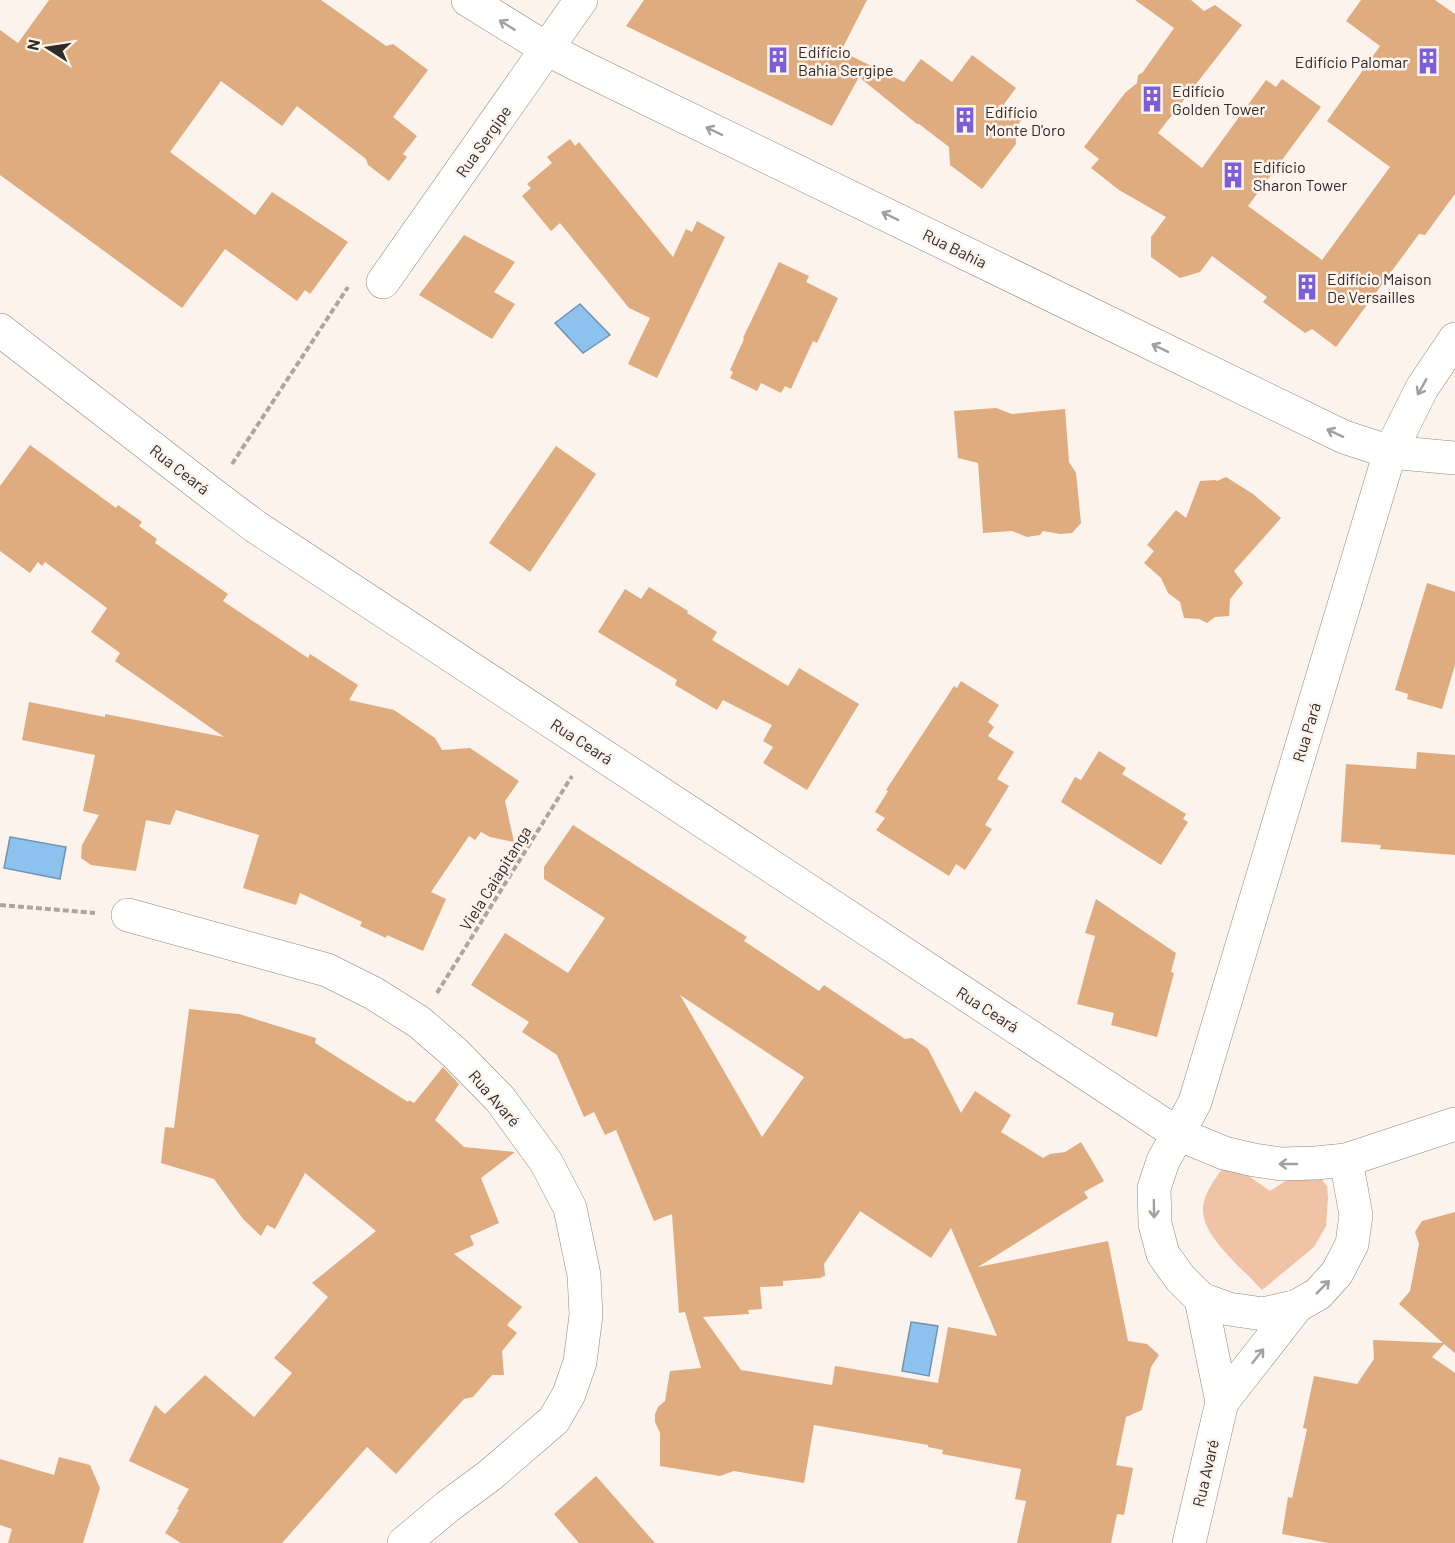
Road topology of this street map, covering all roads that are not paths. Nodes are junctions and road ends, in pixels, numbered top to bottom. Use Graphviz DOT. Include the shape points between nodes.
graph roads {
  1 [pos="468,0"];
  2 [pos="581,0"];
  3 [pos="547,49"];
  4 [pos="383,282"];
  5 [pos="0,330"];
  6 [pos="1455,339"];
  7 [pos="1390,452"];
  8 [pos="1455,458"];
  9 [pos="128,915"];
  10 [pos="1455,1124"];
  11 [pos="1178,1134"];
  12 [pos="1346,1160"];
  13 [pos="1201,1299"];
  14 [pos="1297,1306"];
  15 [pos="1222,1402"];
  16 [pos="404,1543"];
  17 [pos="1189,1543"];
  3 -- 1 [label="street, Rua Bahia, one-way"];
  2 -- 3 [label="street, Rua Sergipe"];
  3 -- 4 [label="street, Rua Sergipe"];
  7 -- 3 [label="street, Rua Bahia, one-way" via="1327,429"];
  5 -- 11 [label="street, Rua Ceará" via="256,527"];
  6 -- 7 [label="street, Rua Pará, one-way" via="1422,388"];
  7 -- 8 [label="street, Rua Bahia"];
  7 -- 11 [label="street, Rua Pará" via="1195,1102"];
  9 -- 16 [label="street, Rua Avaré" via="327,970 419,1022 500,1099 546,1162 570,1208 584,1275 586,1315 580,1362 569,1394 554,1420"];
  10 -- 12 [label="street"];
  12 -- 11 [label="street, Rua Ceará, one-way" via="1281,1164 1254,1160 1224,1153"];
  11 -- 13 [label="street, Rua Pará, one-way" via="1154,1188 1155,1224 1163,1254"];
  14 -- 12 [label="street, one-way" via="1318,1294 1337,1273 1352,1244 1356,1215"];
  13 -- 14 [label="street" via="1229,1309 1263,1314"];
  13 -- 15 [label="street, Rua Avaré"];
  15 -- 14 [label="street, Rua Avaré, one-way"];
  15 -- 17 [label="street, Rua Avaré"];
}
